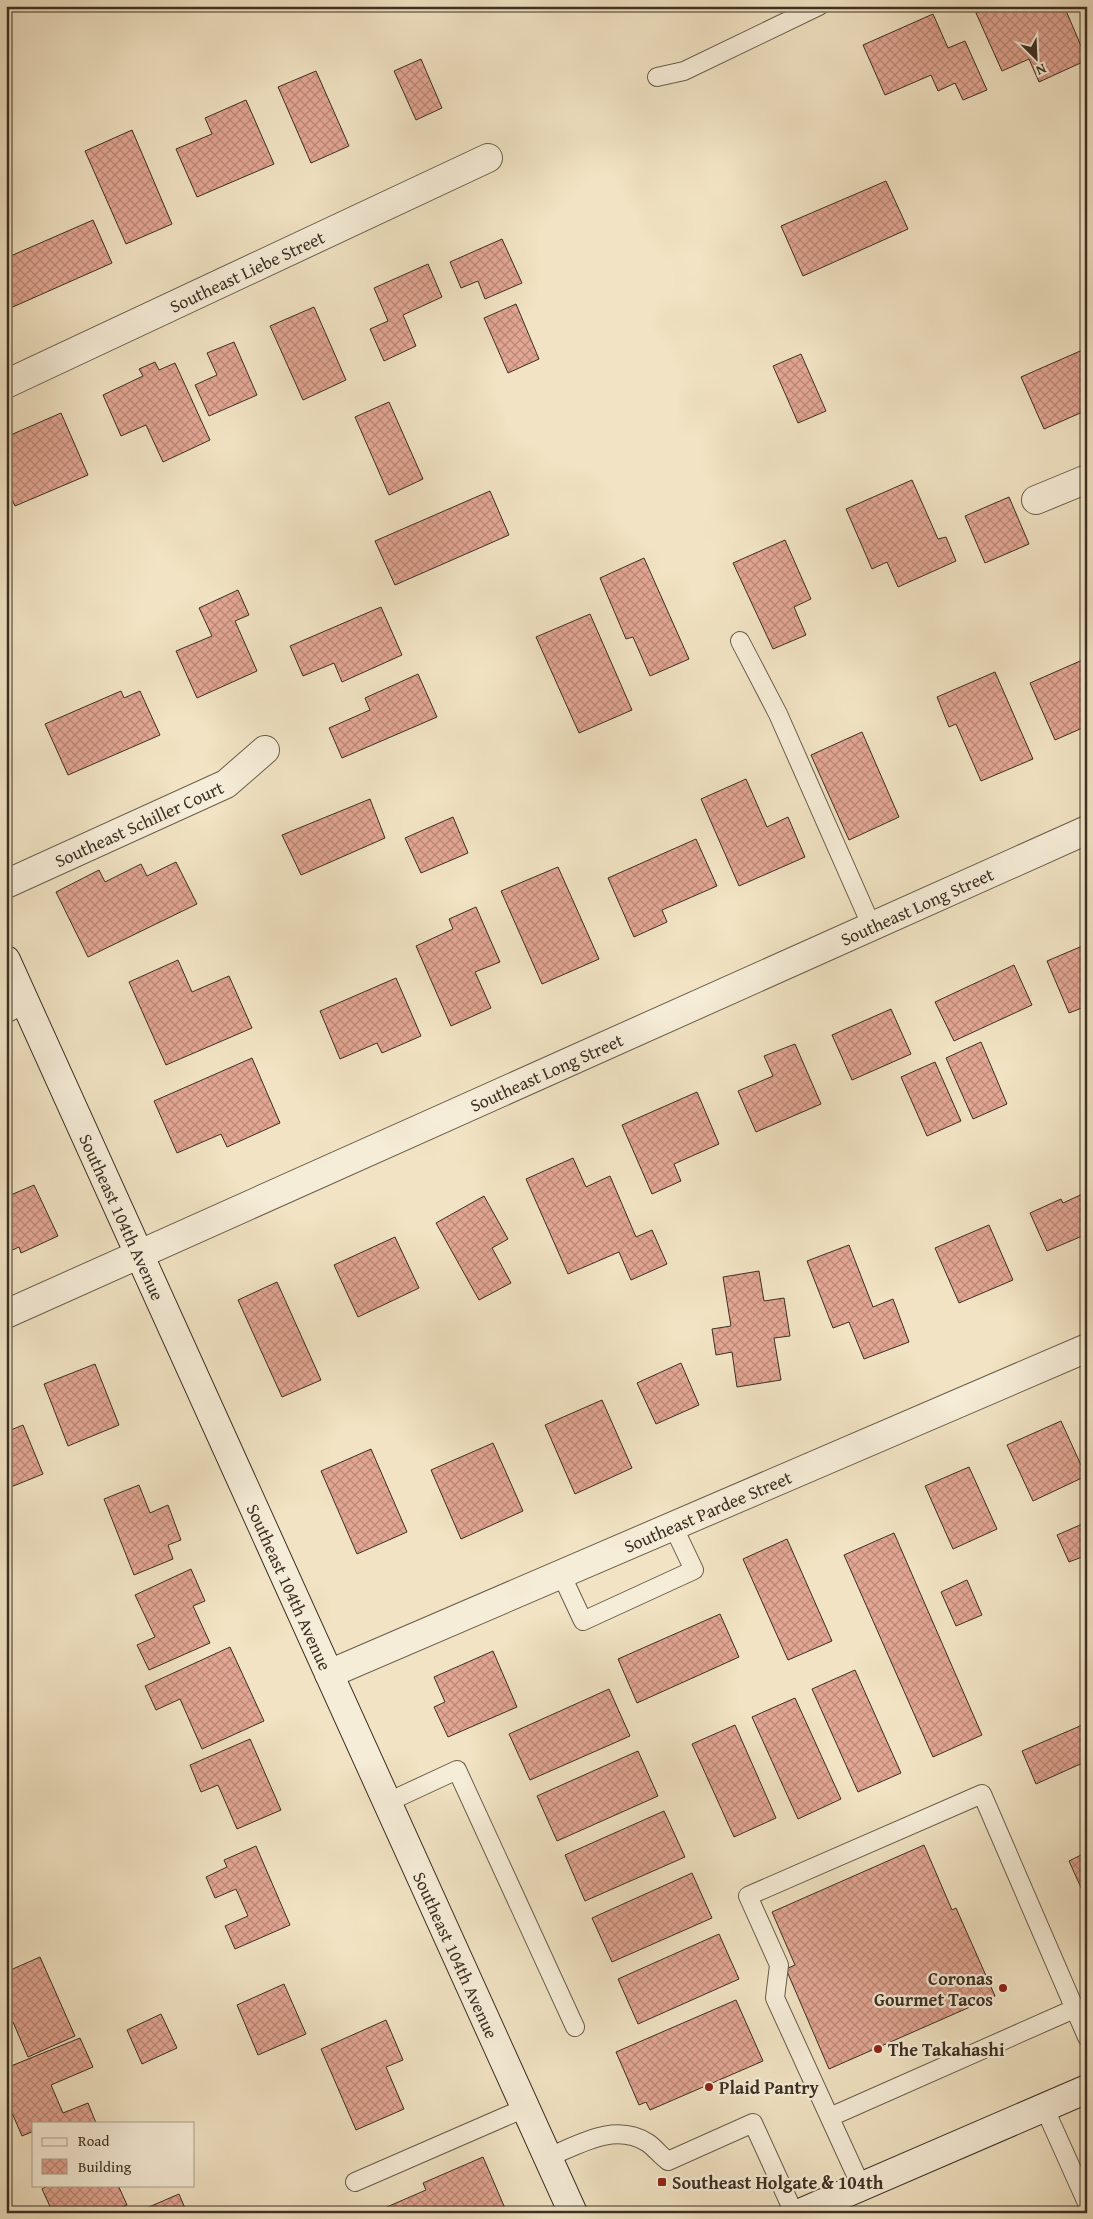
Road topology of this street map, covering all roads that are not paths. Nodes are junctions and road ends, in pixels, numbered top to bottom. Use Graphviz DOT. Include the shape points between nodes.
graph roads {
  1 [pos="819,6"];
  2 [pos="657,77"];
  3 [pos="488,158"];
  4 [pos="6,384"];
  5 [pos="1087,479"];
  6 [pos="1036,500"];
  7 [pos="740,641"];
  8 [pos="264,750"];
  9 [pos="1087,830"];
  10 [pos="6,884"];
  11 [pos="872,927"];
  12 [pos="6,960"];
  13 [pos="16,1009"];
  14 [pos="138,1254"];
  15 [pos="6,1314"];
  16 [pos="1087,1348"];
  17 [pos="673,1526"];
  18 [pos="561,1574"];
  19 [pos="329,1674"];
  20 [pos="388,1802"];
  21 [pos="1074,2009"];
  22 [pos="575,2027"];
  23 [pos="1087,2036"];
  24 [pos="1087,2089"];
  25 [pos="1044,2107"];
  26 [pos="525,2108"];
  27 [pos="830,2117"];
  28 [pos="548,2157"];
  29 [pos="355,2182"];
  30 [pos="861,2186"];
  31 [pos="1087,2202"];
  32 [pos="574,2213"];
  33 [pos="794,2213"];
  34 [pos="800,2213"];
  1 -- 2 [label="lane" via="684,71"];
  3 -- 4 [label="street, Southeast Liebe Street"];
  5 -- 6 [label="street"];
  7 -- 11 [label="lane" via="778,714"];
  8 -- 10 [label="street, Southeast Schiller Court" via="226,784"];
  9 -- 11 [label="street, Southeast Long Street"];
  11 -- 14 [label="street, Southeast Long Street"];
  12 -- 13 [label="street, Southeast 104th Avenue"];
  13 -- 14 [label="street, Southeast 104th Avenue"];
  14 -- 15 [label="street, Southeast Long Street"];
  14 -- 19 [label="street, Southeast 104th Avenue"];
  16 -- 17 [label="street, Southeast Pardee Street"];
  17 -- 18 [label="street, Southeast Pardee Street"];
  17 -- 18 [label="lane" via="694,1570 583,1621"];
  18 -- 19 [label="street, Southeast Pardee Street"];
  19 -- 20 [label="street, Southeast 104th Avenue"];
  20 -- 22 [label="lane" via="457,1770"];
  20 -- 26 [label="street, Southeast 104th Avenue"];
  21 -- 23 [label="lane"];
  21 -- 27 [label="lane"];
  21 -- 27 [label="lane" via="982,1794 748,1896 779,1965 775,1998"];
  24 -- 25 [label="street"];
  25 -- 30 [label="street"];
  25 -- 31 [label="lane"];
  26 -- 28 [label="street, Southeast 104th Avenue"];
  26 -- 29 [label="lane"];
  27 -- 30 [label="lane"];
  28 -- 32 [label="street, Southeast 104th Avenue"];
  28 -- 33 [label="lane" via="600,2136 628,2134 648,2143 668,2161 754,2123"];
  30 -- 34 [label="street"];
}
